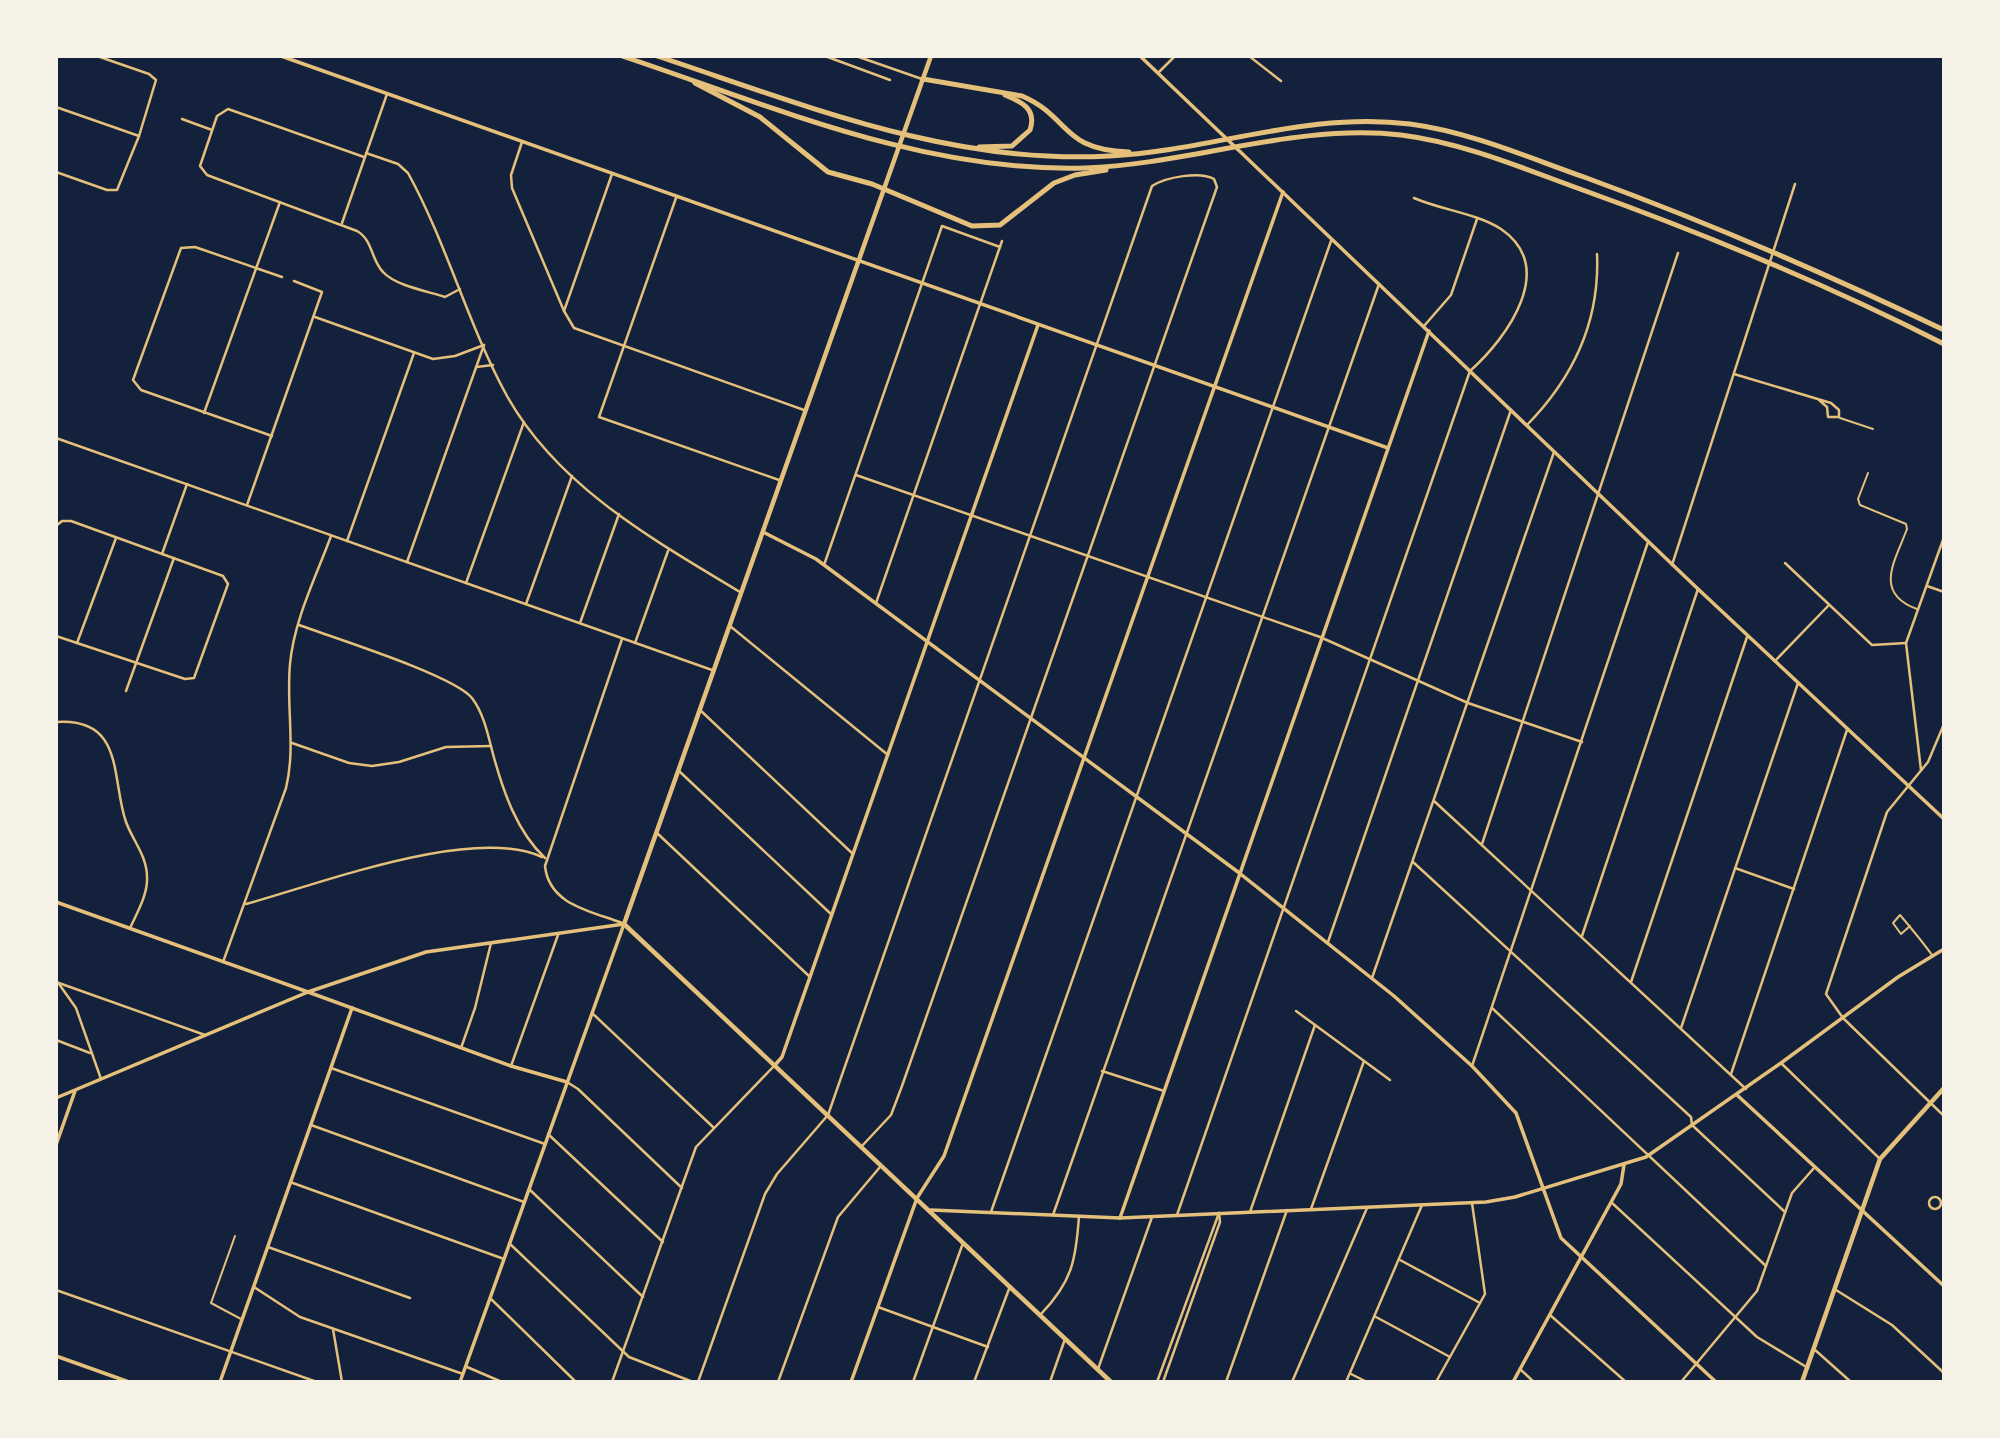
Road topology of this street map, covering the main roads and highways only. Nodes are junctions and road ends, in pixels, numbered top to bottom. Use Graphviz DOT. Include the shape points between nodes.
graph roads {
  1 [pos="622,56"];
  2 [pos="657,56"];
  3 [pos="931,56"];
  4 [pos="673,73"];
  5 [pos="923,79"];
  6 [pos="985,89"];
  7 [pos="927,142"];
  8 [pos="1163,151"];
  9 [pos="1155,162"];
  10 [pos="884,189"];
  11 [pos="1944,330"];
  12 [pos="1944,344"];
  13 [pos="1944,1088"];
  14 [pos="1111,1382"];
  15 [pos="1802,1382"];
  1 -- 4 [label="highway"];
  2 -- 7 [label="highway"];
  3 -- 5 [label="main road"];
  4 -- 9 [label="highway" via="876,140 978,162 1045,168"];
  4 -- 10 [label="highway" via="757,115 828,172"];
  5 -- 6 [label="highway"];
  5 -- 10 [label="main road"];
  6 -- 7 [label="highway" via="1028,108 1032,123 1023,139 999,148"];
  6 -- 8 [label="highway" via="1029,99 1091,148"];
  7 -- 8 [label="highway" via="1054,157"];
  8 -- 11 [label="highway" via="1330,122 1381,122 1448,131 1711,224"];
  9 -- 10 [label="highway" via="1066,177 1006,222 991,227 966,224"];
  9 -- 12 [label="highway" via="1331,133 1398,135 1447,144 1717,240"];
  10 -- 14 [label="main road" via="624,924"];
  13 -- 15 [label="main road" via="1880,1159"];
}
